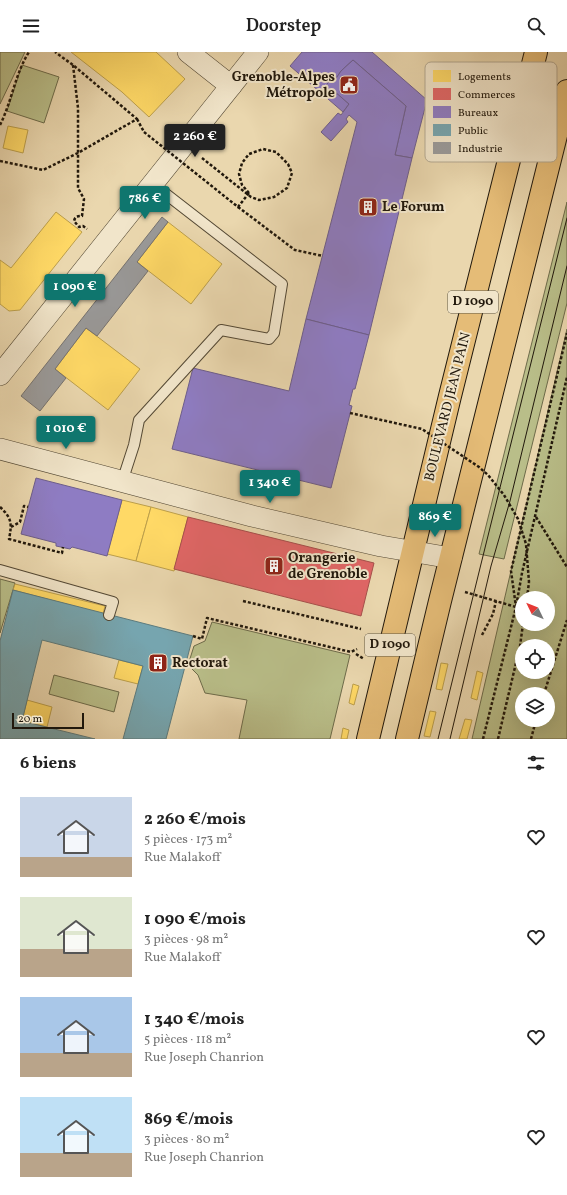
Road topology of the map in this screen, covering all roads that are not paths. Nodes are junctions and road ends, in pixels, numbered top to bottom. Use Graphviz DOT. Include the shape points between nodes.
graph roads {
  1 [pos="188,52"];
  2 [pos="258,52"];
  3 [pos="536,52"];
  4 [pos="534,62"];
  5 [pos="231,86"];
  6 [pos="567,92"];
  7 [pos="557,132"];
  8 [pos="508,162"];
  9 [pos="550,162"];
  10 [pos="153,184"];
  11 [pos="77,278"];
  12 [pos="97,293"];
  13 [pos="0,375"];
  14 [pos="0,449"];
  15 [pos="122,482"];
  16 [pos="413,552"];
  17 [pos="451,558"];
  18 [pos="0,570"];
  19 [pos="109,615"];
  20 [pos="368,739"];
  21 [pos="407,739"];
  1 -- 5 [label="street"];
  2 -- 5 [label="street"];
  3 -- 4 [label="main road, BOULEVARD JEAN PAIN / D 1090"];
  5 -- 10 [label="street"];
  6 -- 7 [label="main road, D 1090"];
  8 -- 16 [label="main road, BOULEVARD JEAN PAIN / D 1090"];
  9 -- 17 [label="main road, D 1090"];
  10 -- 11 [label="street"];
  10 -- 15 [label="lane" via="282,284 274,333 269,339 221,330 139,420"];
  11 -- 12 [label="lane"];
  11 -- 13 [label="street"];
  14 -- 15 [label="street"];
  15 -- 16 [label="street" via="260,518"];
  16 -- 17 [label="street"];
  16 -- 20 [label="main road, BOULEVARD JEAN PAIN / D 1090"];
  17 -- 21 [label="main road, D 1090"];
  18 -- 19 [label="lane" via="113,602"];
}
